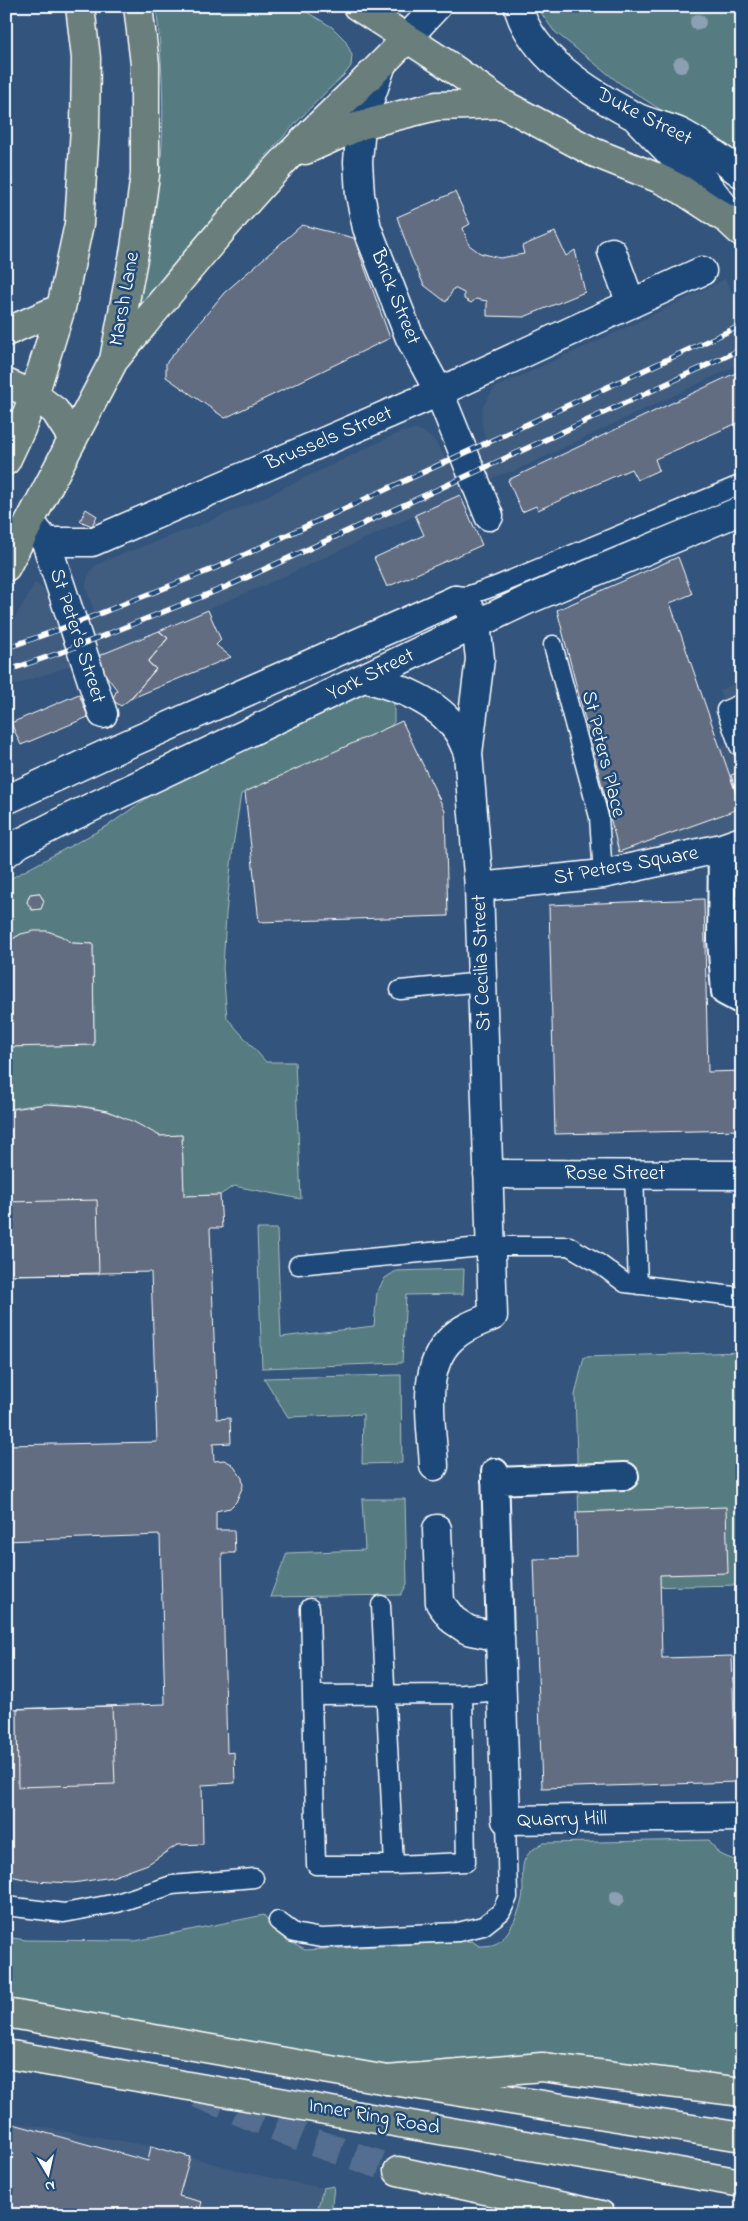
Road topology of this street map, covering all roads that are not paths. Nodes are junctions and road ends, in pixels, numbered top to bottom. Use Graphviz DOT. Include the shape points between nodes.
graph roads {
  1 [pos="80,6"];
  2 [pos="138,6"];
  3 [pos="357,6"];
  4 [pos="437,6"];
  5 [pos="518,6"];
  6 [pos="407,38"];
  7 [pos="380,67"];
  8 [pos="502,104"];
  9 [pos="636,117"];
  10 [pos="361,125"];
  11 [pos="284,161"];
  12 [pos="742,174"];
  13 [pos="742,229"];
  14 [pos="742,233"];
  15 [pos="612,252"];
  16 [pos="702,271"];
  17 [pos="631,304"];
  18 [pos="61,308"];
  19 [pos="6,332"];
  20 [pos="114,360"];
  21 [pos="6,383"];
  22 [pos="439,392"];
  23 [pos="34,395"];
  24 [pos="72,439"];
  25 [pos="6,461"];
  26 [pos="742,484"];
  27 [pos="742,510"];
  28 [pos="489,516"];
  29 [pos="38,532"];
  30 [pos="6,567"];
  31 [pos="454,600"];
  32 [pos="477,623"];
  33 [pos="553,645"];
  34 [pos="365,678"];
  35 [pos="742,703"];
  36 [pos="105,722"];
  37 [pos="739,746"];
  38 [pos="468,753"];
  39 [pos="6,800"];
  40 [pos="732,844"];
  41 [pos="6,853"];
  42 [pos="603,874"];
  43 [pos="479,887"];
  44 [pos="482,982"];
  45 [pos="400,990"];
  46 [pos="742,1001"];
  47 [pos="488,1174"];
  48 [pos="634,1174"];
  49 [pos="742,1175"];
  50 [pos="491,1246"];
  51 [pos="298,1265"];
  52 [pos="638,1285"];
  53 [pos="742,1297"];
  54 [pos="434,1466"];
  55 [pos="625,1476"];
  56 [pos="437,1529"];
  57 [pos="382,1605"];
  58 [pos="310,1608"];
  59 [pos="500,1637"];
  60 [pos="502,1691"];
  61 [pos="386,1694"];
  62 [pos="463,1694"];
  63 [pos="312,1695"];
  64 [pos="742,1817"];
  65 [pos="506,1820"];
  66 [pos="394,1865"];
  67 [pos="254,1878"];
  68 [pos="6,1906"];
  69 [pos="278,1921"];
  70 [pos="6,2013"];
  71 [pos="6,2054"];
  72 [pos="386,2080"];
  73 [pos="742,2092"];
  74 [pos="742,2137"];
  75 [pos="398,2171"];
  76 [pos="742,2183"];
  77 [pos="601,2215"];
  1 -- 18 [label="highway" via="86,58 79,224"];
  2 -- 20 [label="highway, Marsh Lane" via="145,64 145,175"];
  3 -- 6 [label="highway"];
  4 -- 6 [label="street"];
  5 -- 9 [label="street, Duke Street" via="520,18 546,53 573,78"];
  6 -- 7 [label="highway"];
  6 -- 8 [label="highway"];
  7 -- 10 [label="street, Brick Street"];
  7 -- 11 [label="highway"];
  8 -- 10 [label="highway" via="436,106"];
  8 -- 14 [label="highway" via="593,152 682,190"];
  9 -- 12 [label="street, Duke Street" via="682,133"];
  9 -- 13 [label="street" via="672,155 704,181"];
  10 -- 11 [label="highway"];
  10 -- 22 [label="street, Brick Street" via="358,162 367,228 410,338"];
  11 -- 20 [label="highway" via="183,275"];
  15 -- 17 [label="street"];
  16 -- 17 [label="street, Brussels Street"];
  17 -- 22 [label="street, Brussels Street"];
  18 -- 19 [label="highway"];
  18 -- 23 [label="highway"];
  20 -- 24 [label="highway, Marsh Lane"];
  21 -- 23 [label="highway"];
  22 -- 28 [label="street, Brick Street"];
  22 -- 29 [label="street, Brussels Street" via="92,542"];
  23 -- 24 [label="highway" via="56,411"];
  23 -- 25 [label="highway"];
  24 -- 29 [label="highway, Marsh Lane"];
  26 -- 31 [label="lane, York Street" via="496,586"];
  27 -- 32 [label="street, York Street"];
  29 -- 30 [label="highway, Marsh Lane"];
  29 -- 36 [label="street, St Peter's Street"];
  31 -- 32 [label="street, St Cecilia Street" via="463,601 470,607"];
  31 -- 39 [label="street, York Street"];
  32 -- 34 [label="street, York Street"];
  32 -- 38 [label="street, St Cecilia Street" via="480,659"];
  33 -- 42 [label="lane, St Peters Place" via="599,817"];
  34 -- 38 [label="street, St Cecilia Street" via="394,686 432,705 457,731"];
  34 -- 41 [label="street, York Street" via="69,818"];
  35 -- 37 [label="lane" via="726,710"];
  38 -- 43 [label="street, St Cecilia Street"];
  40 -- 42 [label="street, St Peters Square"];
  40 -- 46 [label="street" via="721,940 725,992"];
  42 -- 43 [label="street, St Peters Square"];
  43 -- 44 [label="street, St Cecilia Street"];
  44 -- 45 [label="lane"];
  44 -- 47 [label="street, St Cecilia Street"];
  47 -- 48 [label="street, Rose Street"];
  47 -- 50 [label="street, St Cecilia Street"];
  48 -- 49 [label="street, Rose Street"];
  48 -- 52 [label="lane"];
  50 -- 51 [label="lane"];
  50 -- 52 [label="lane" via="568,1246 624,1283"];
  50 -- 54 [label="street, St Cecilia Street" via="493,1316 470,1325 452,1338 433,1369 430,1403"];
  52 -- 53 [label="lane"];
  55 -- 59 [label="street" via="495,1477"];
  56 -- 59 [label="street" via="440,1604 453,1620 468,1630"];
  57 -- 61 [label="lane"];
  58 -- 63 [label="lane"];
  59 -- 60 [label="street, Quarry Hill"];
  60 -- 62 [label="lane"];
  60 -- 65 [label="street, Quarry Hill"];
  61 -- 62 [label="lane"];
  61 -- 63 [label="lane"];
  61 -- 66 [label="lane"];
  62 -- 66 [label="lane" via="466,1862"];
  63 -- 66 [label="lane" via="316,1865"];
  64 -- 65 [label="street, Quarry Hill"];
  65 -- 69 [label="lane" via="508,1896 501,1912 483,1926 458,1932 321,1938 294,1933"];
  67 -- 68 [label="lane" via="172,1885 117,1903 64,1913"];
  70 -- 72 [label="highway, Inner Ring Road"];
  71 -- 76 [label="highway, Inner Ring Road"];
  72 -- 73 [label="highway" via="542,2067"];
  72 -- 74 [label="highway, Inner Ring Road"];
  75 -- 77 [label="highway"];
}
